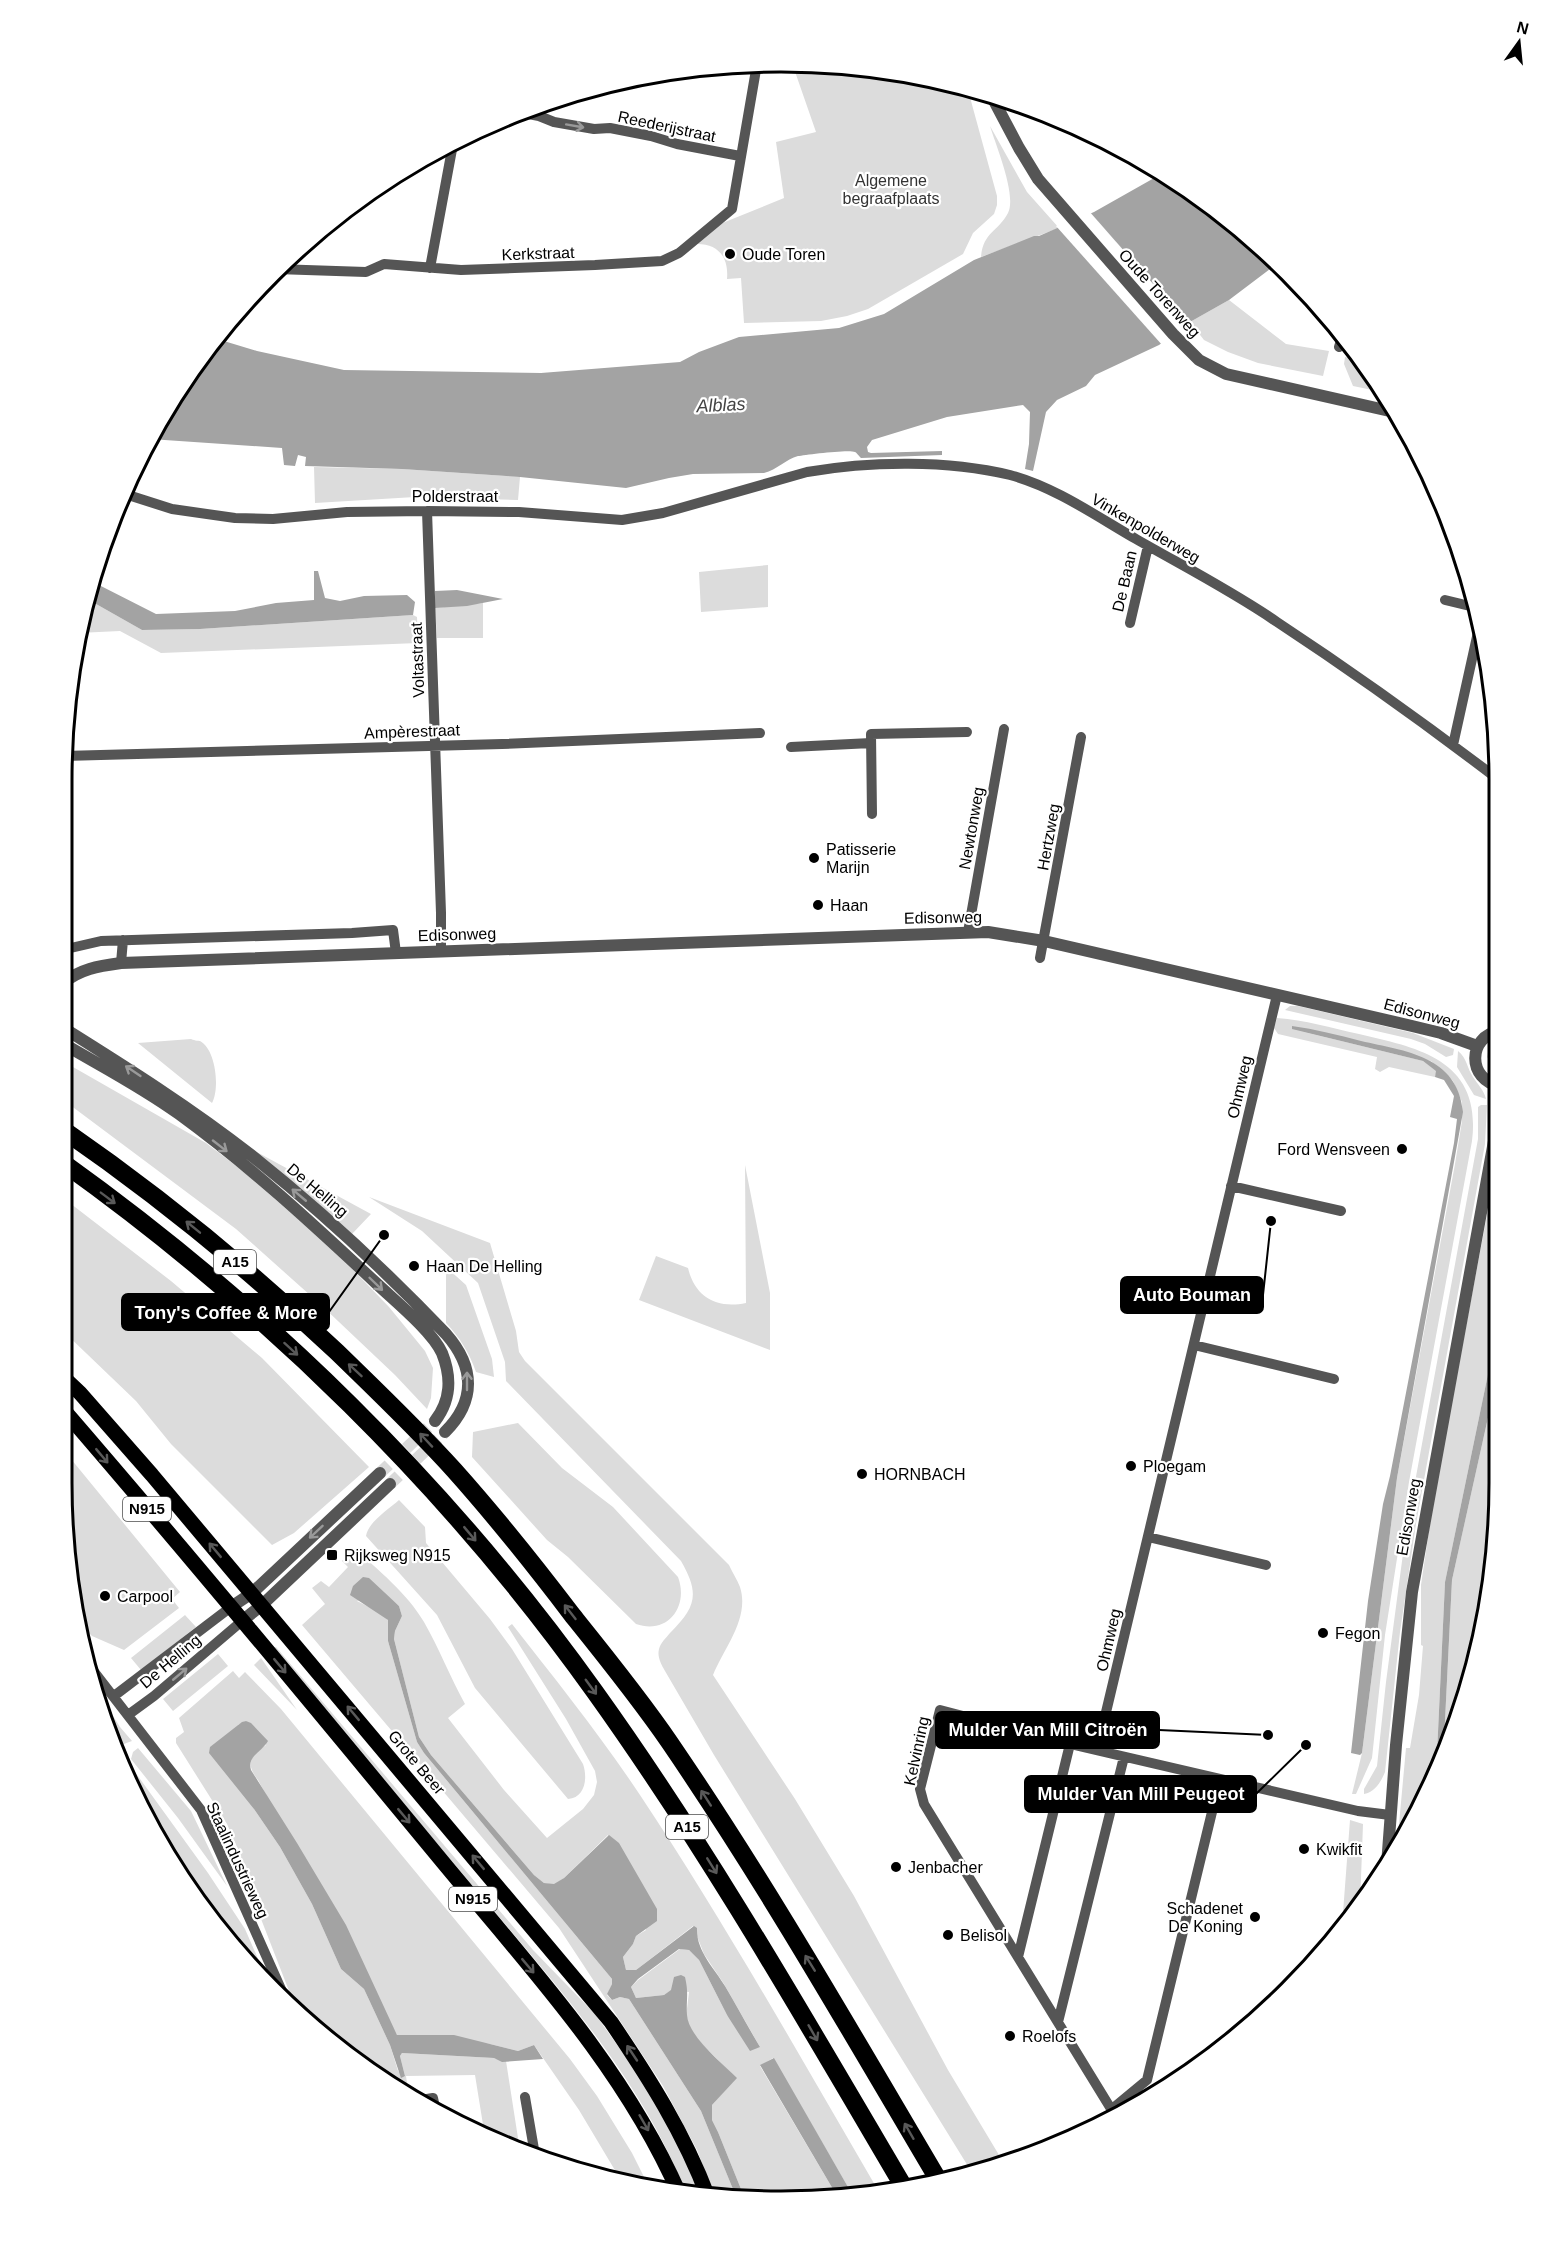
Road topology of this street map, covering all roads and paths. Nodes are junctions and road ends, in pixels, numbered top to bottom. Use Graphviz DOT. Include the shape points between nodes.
graph roads {
  1 [pos="756,73"];
  2 [pos="997,106"];
  3 [pos="537,116"];
  4 [pos="451,153"];
  5 [pos="740,156"];
  6 [pos="430,268"];
  7 [pos="291,269"];
  8 [pos="1384,410"];
  9 [pos="782,479"];
  10 [pos="132,496"];
  11 [pos="427,511"];
  12 [pos="1147,549"];
  13 [pos="1445,600"];
  14 [pos="1467,605"];
  15 [pos="1130,623"];
  16 [pos="1475,644"];
  17 [pos="1004,729"];
  18 [pos="967,732"];
  19 [pos="760,733"];
  20 [pos="1081,737"];
  21 [pos="871,743"];
  22 [pos="1453,745"];
  23 [pos="435,746"];
  24 [pos="791,747"];
  25 [pos="73,756"];
  26 [pos="1489,772"];
  27 [pos="872,814"];
  28 [pos="968,932"];
  29 [pos="123,940"];
  30 [pos="1044,941"];
  31 [pos="72,948"];
  32 [pos="441,952"];
  33 [pos="396,953"];
  34 [pos="1040,958"];
  35 [pos="121,963"];
  36 [pos="72,978"];
  37 [pos="1277,995"];
  38 [pos="72,1033"];
  39 [pos="1489,1034"];
  40 [pos="1477,1046"];
  41 [pos="72,1049"];
  42 [pos="1489,1083"];
  43 [pos="72,1136"];
  44 [pos="1489,1168"];
  45 [pos="72,1170"];
  46 [pos="1231,1186"];
  47 [pos="1341,1211"];
  48 [pos="1194,1345"];
  49 [pos="1334,1379"];
  50 [pos="72,1385"];
  51 [pos="72,1420"];
  52 [pos="435,1421"];
  53 [pos="445,1432"];
  54 [pos="380,1473"];
  55 [pos="390,1484"];
  56 [pos="1148,1537"];
  57 [pos="1266,1565"];
  58 [pos="252,1593"];
  59 [pos="261,1605"];
  60 [pos="231,1607"];
  61 [pos="242,1621"];
  62 [pos="100,1679"];
  63 [pos="114,1696"];
  64 [pos="128,1714"];
  65 [pos="1070,1744"];
  66 [pos="1097,1750"];
  67 [pos="1124,1757"];
  68 [pos="1220,1779"];
  69 [pos="1390,1815"];
  70 [pos="1388,1847"];
  71 [pos="1018,1957"];
  72 [pos="277,1980"];
  73 [pos="1058,2022"];
  74 [pos="525,2097"];
  75 [pos="1126,2101"];
  76 [pos="1111,2109"];
  77 [pos="533,2146"];
  78 [pos="935,2174"];
  79 [pos="900,2180"];
  80 [pos="674,2183"];
  81 [pos="703,2186"];
  1 -- 5 [label="street, Kerkstraat"];
  2 -- 8 [label="street, Oude Torenweg" via="1038,179 1199,360 1226,374"];
  3 -- 5 [label="street, Reederijstraat, one-way"];
  4 -- 6 [label="street"];
  5 -- 6 [label="street, Kerkstraat" via="732,208 679,253 663,261 516,269"];
  6 -- 7 [label="street, Kerkstraat" via="384,264 366,272"];
  9 -- 11 [label="street, Polderstraat" via="663,513 622,520 519,512"];
  9 -- 12 [label="street, Vinkenpolderweg" via="830,468 921,464 972,467 1048,489"];
  10 -- 11 [label="street, Polderstraat" via="172,509 235,518"];
  11 -- 23 [label="street, Voltastraat"];
  12 -- 15 [label="street, De Baan"];
  12 -- 22 [label="street, Vinkenpolderweg" via="1276,621"];
  13 -- 14 [label="street"];
  16 -- 22 [label="street"];
  17 -- 28 [label="street, Newtonweg"];
  18 -- 21 [label="street" via="871,734"];
  19 -- 23 [label="street, Ampèrestraat"];
  20 -- 30 [label="street, Hertzweg"];
  21 -- 24 [label="street"];
  21 -- 27 [label="street"];
  22 -- 26 [label="street, Vinkenpolderweg"];
  23 -- 25 [label="street, Ampèrestraat"];
  23 -- 32 [label="street, Voltastraat"];
  28 -- 30 [label="street, Edisonweg" via="1011,934"];
  28 -- 32 [label="street, Edisonweg"];
  29 -- 31 [label="street, Edisonweg"];
  29 -- 33 [label="street, Edisonweg" via="393,930"];
  29 -- 35 [label="street"];
  30 -- 34 [label="street, Hertzweg"];
  30 -- 37 [label="street, Edisonweg"];
  32 -- 33 [label="street, Edisonweg"];
  33 -- 35 [label="street, Edisonweg"];
  35 -- 36 [label="street, Edisonweg" via="96,966"];
  37 -- 40 [label="street, Edisonweg" via="1441,1033"];
  37 -- 46 [label="street, Ohmweg"];
  53 -- 38 [label="street, De Helling, one-way" via="462,1411 468,1379 466,1364 446,1334 362,1249 250,1155"];
  39 -- 40 [label="street"];
  40 -- 42 [label="street" via="1474,1060"];
  41 -- 52 [label="street, De Helling, one-way" via="177,1113 223,1149 334,1243 417,1322 440,1350 450,1382 446,1404"];
  78 -- 43 [label="highway, A15, one-way" via="785,1921 669,1742 547,1582 454,1470 398,1410 257,1280 135,1181"];
  44 -- 69 [label="street, Edisonweg" via="1412,1592"];
  45 -- 79 [label="highway, A15, one-way" via="196,1266 311,1367 433,1489 552,1634 660,1786 768,1956"];
  46 -- 47 [label="street"];
  46 -- 48 [label="street, Ohmweg"];
  48 -- 49 [label="street"];
  48 -- 56 [label="street, Ohmweg"];
  58 -- 50 [label="main road, Grote Beer / N915, one-way"];
  51 -- 60 [label="main road, N915, one-way"];
  54 -- 58 [label="street, De Helling, one-way"];
  55 -- 59 [label="street, De Helling"];
  56 -- 57 [label="street"];
  56 -- 66 [label="street, Ohmweg"];
  58 -- 59 [label="main road, Grote Beer / N915"];
  58 -- 60 [label="street, De Helling"];
  59 -- 61 [label="street, De Helling"];
  81 -- 59 [label="main road, Grote Beer / N915, one-way" via="662,2098 611,2022"];
  60 -- 61 [label="main road, N915"];
  60 -- 63 [label="street, De Helling"];
  64 -- 61 [label="street, De Helling, one-way"];
  61 -- 80 [label="main road, N915, one-way" via="588,2039 639,2114"];
  62 -- 63 [label="street, Staalindustrieweg"];
  63 -- 64 [label="street, Staalindustrieweg"];
  64 -- 72 [label="street, Staalindustrieweg" via="201,1810"];
  65 -- 66 [label="street, Kelvinring"];
  65 -- 71 [label="street"];
  65 -- 71 [label="street, Kelvinring" via="940,1710 920,1789 924,1804"];
  66 -- 67 [label="street, Kelvinring"];
  67 -- 68 [label="street, Kelvinring"];
  67 -- 73 [label="street"];
  68 -- 69 [label="street, Kelvinring"];
  68 -- 75 [label="street, Kelvinring" via="1147,2080"];
  69 -- 70 [label="street, Edisonweg"];
  71 -- 73 [label="street, Kelvinring"];
  73 -- 76 [label="street, Kelvinring"];
  74 -- 77 [label="street"];
}
